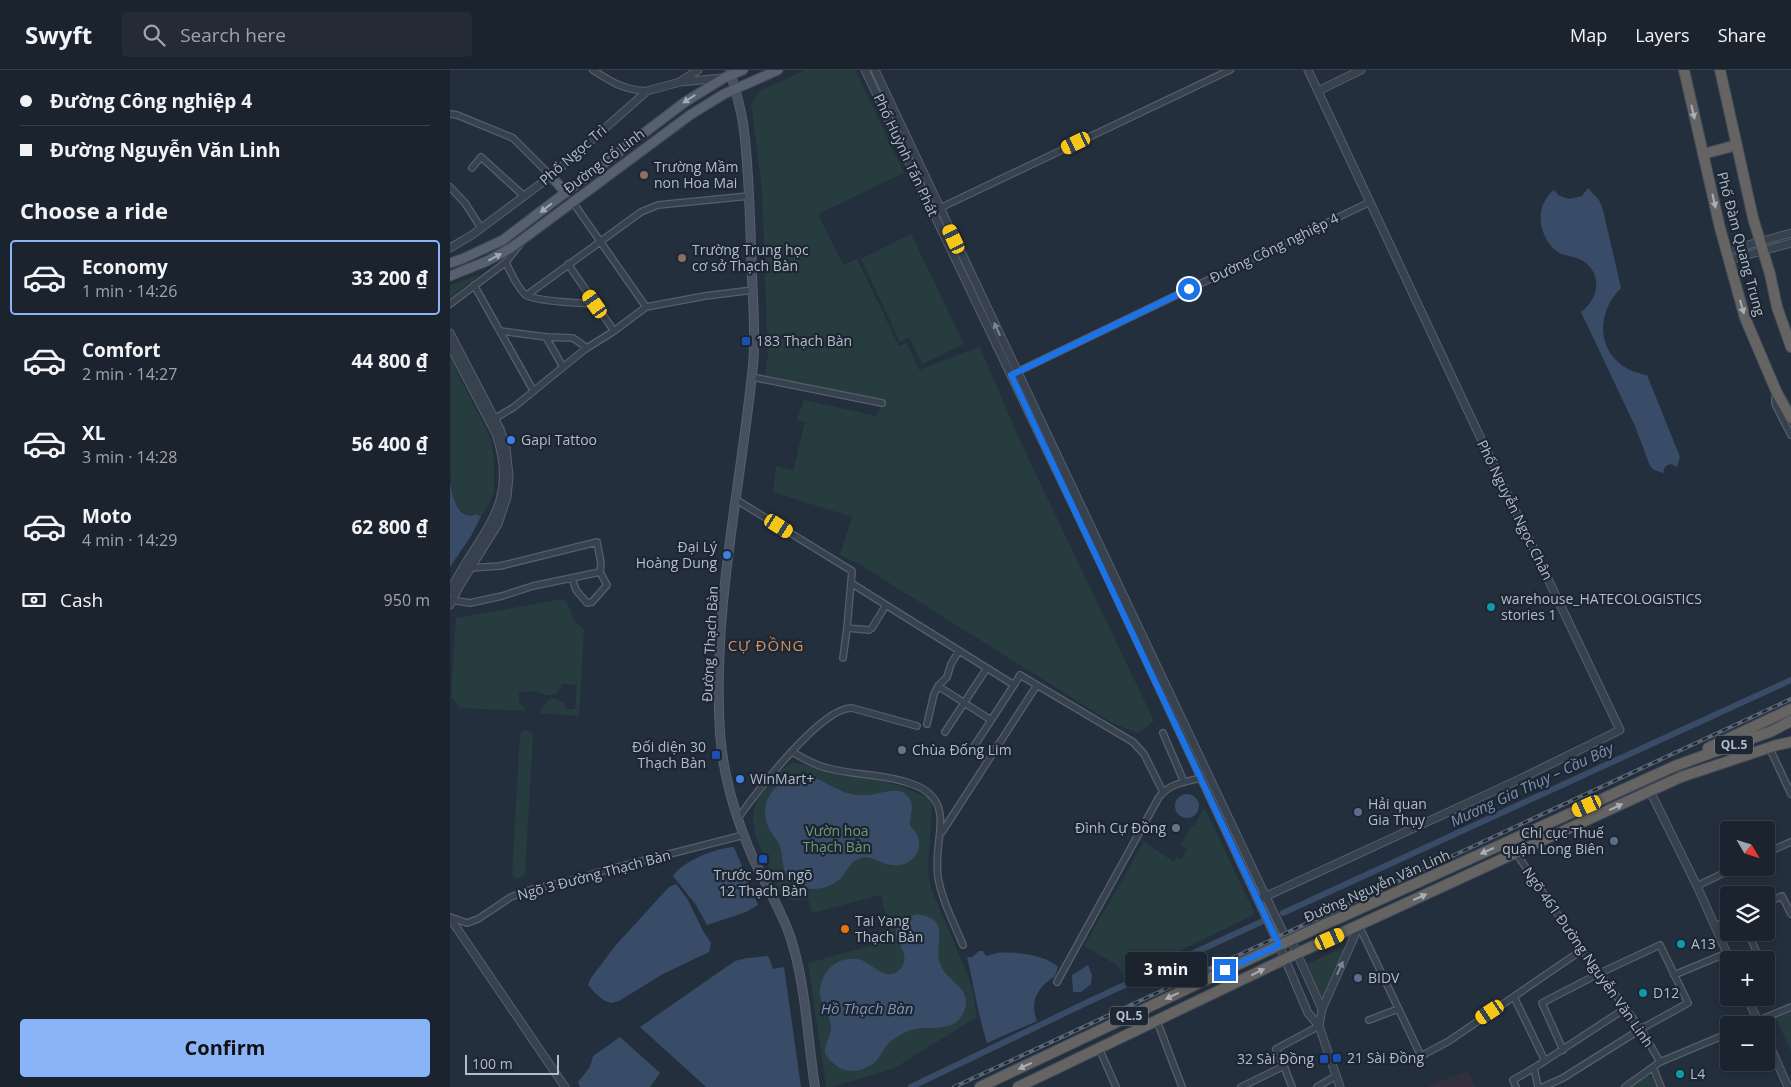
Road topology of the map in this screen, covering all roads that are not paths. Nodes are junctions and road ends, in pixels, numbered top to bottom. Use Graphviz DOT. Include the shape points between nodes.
graph roads {
  1 [pos="593,70"];
  2 [pos="698,70"];
  3 [pos="743,70"];
  4 [pos="778,70"];
  5 [pos="865,70"];
  6 [pos="875,70"];
  7 [pos="1230,70"];
  8 [pos="1308,70"];
  9 [pos="1361,70"];
  10 [pos="1684,70"];
  11 [pos="1720,70"];
  12 [pos="728,74"];
  13 [pos="680,82"];
  14 [pos="735,89"];
  15 [pos="1318,91"];
  16 [pos="647,92"];
  17 [pos="450,114"];
  18 [pos="1737,145"];
  19 [pos="1703,154"];
  20 [pos="472,168"];
  21 [pos="551,176"];
  22 [pos="450,187"];
  23 [pos="566,193"];
  24 [pos="524,196"];
  25 [pos="749,196"];
  26 [pos="572,202"];
  27 [pos="1370,202"];
  28 [pos="936,210"];
  29 [pos="481,228"];
  30 [pos="1791,233"];
  31 [pos="528,236"];
  32 [pos="600,241"];
  33 [pos="1791,243"];
  34 [pos="1761,246"];
  35 [pos="450,248"];
  36 [pos="1728,255"];
  37 [pos="450,262"];
  38 [pos="506,262"];
  39 [pos="568,264"];
  40 [pos="450,276"];
  41 [pos="474,285"];
  42 [pos="752,290"];
  43 [pos="527,295"];
  44 [pos="450,304"];
  45 [pos="595,304"];
  46 [pos="646,307"];
  47 [pos="500,331"];
  48 [pos="614,331"];
  49 [pos="450,333"];
  50 [pos="546,337"];
  51 [pos="450,346"];
  52 [pos="587,348"];
  53 [pos="1791,348"];
  54 [pos="563,367"];
  55 [pos="1014,373"];
  56 [pos="752,377"];
  57 [pos="533,390"];
  58 [pos="1777,393"];
  59 [pos="882,403"];
  60 [pos="1791,418"];
  61 [pos="493,420"];
  62 [pos="1791,434"];
  63 [pos="735,499"];
  64 [pos="467,567"];
  65 [pos="600,572"];
  66 [pos="572,578"];
  67 [pos="851,583"];
  68 [pos="450,591"];
  69 [pos="451,602"];
  70 [pos="886,605"];
  71 [pos="846,628"];
  72 [pos="959,650"];
  73 [pos="844,658"];
  74 [pos="987,668"];
  75 [pos="1158,679"];
  76 [pos="1014,685"];
  77 [pos="1037,685"];
  78 [pos="938,686"];
  79 [pos="964,703"];
  80 [pos="1791,709"];
  81 [pos="991,720"];
  82 [pos="1791,721"];
  83 [pos="927,724"];
  84 [pos="917,726"];
  85 [pos="945,732"];
  86 [pos="1163,733"];
  87 [pos="1791,742"];
  88 [pos="1769,747"];
  89 [pos="973,748"];
  90 [pos="792,752"];
  91 [pos="1675,766"];
  92 [pos="1201,778"];
  93 [pos="1184,782"];
  94 [pos="1650,791"];
  95 [pos="1163,792"];
  96 [pos="1791,794"];
  97 [pos="738,818"];
  98 [pos="744,835"];
  99 [pos="939,836"];
  100 [pos="1791,842"];
  101 [pos="1775,849"];
  102 [pos="1516,853"];
  103 [pos="1720,875"];
  104 [pos="1697,886"];
  105 [pos="1394,894"];
  106 [pos="1266,897"];
  107 [pos="1775,899"];
  108 [pos="1258,900"];
  109 [pos="1399,906"];
  110 [pos="1791,914"];
  111 [pos="450,918"];
  112 [pos="1720,924"];
  113 [pos="1359,926"];
  114 [pos="1715,926"];
  115 [pos="1291,940"];
  116 [pos="963,945"];
  117 [pos="1279,945"];
  118 [pos="1582,950"];
  119 [pos="1727,951"];
  120 [pos="1297,954"];
  121 [pos="1285,959"];
  122 [pos="1720,959"];
  123 [pos="1600,973"];
  124 [pos="1674,975"];
  125 [pos="1057,982"];
  126 [pos="1514,997"];
  127 [pos="1791,1007"];
  128 [pos="1626,1008"];
  129 [pos="1322,1009"];
  130 [pos="1398,1009"];
  131 [pos="1773,1016"];
  132 [pos="1369,1020"];
  133 [pos="1156,1021"];
  134 [pos="1319,1026"];
  135 [pos="1641,1029"];
  136 [pos="1720,1037"];
  137 [pos="1099,1048"];
  138 [pos="1563,1050"];
  139 [pos="1775,1057"];
  140 [pos="1545,1061"];
  141 [pos="1660,1062"];
  142 [pos="1284,1066"];
  143 [pos="1653,1067"];
  144 [pos="1534,1068"];
  145 [pos="1336,1076"];
  146 [pos="565,1087"];
  147 [pos="814,1087"];
  148 [pos="980,1087"];
  149 [pos="1018,1087"];
  150 [pos="1116,1087"];
  151 [pos="1182,1087"];
  152 [pos="1241,1087"];
  153 [pos="1292,1087"];
  154 [pos="1317,1087"];
  155 [pos="1340,1087"];
  156 [pos="1516,1087"];
  157 [pos="1538,1087"];
  158 [pos="1542,1087"];
  159 [pos="1625,1087"];
  160 [pos="1661,1087"];
  161 [pos="1788,1087"];
  1 -- 16 [label="street" via="617,86"];
  2 -- 13 [label="street, Phố Ngọc Trì"];
  3 -- 12 [label="main road, Đường Cổ Linh"];
  4 -- 14 [label="main road, Đường Cổ Linh"];
  5 -- 28 [label="street, Phố Huỳnh Tấn Phát"];
  6 -- 28 [label="street, Phố Huỳnh Tấn Phát"];
  7 -- 28 [label="street"];
  8 -- 15 [label="street, Phố Nguyễn Ngọc Chân"];
  9 -- 15 [label="street"];
  10 -- 19 [label="highway, Phố Đàm Quang Trung, one-way"];
  11 -- 18 [label="highway, Phố Đàm Quang Trung"];
  12 -- 13 [label="street"];
  12 -- 14 [label="main road, Đường Thạch Bàn"];
  12 -- 23 [label="main road, Đường Cổ Linh, one-way" via="685,102"];
  13 -- 16 [label="street, Phố Ngọc Trì"];
  14 -- 25 [label="main road, Đường Thạch Bàn" via="744,131"];
  14 -- 26 [label="main road, Đường Cổ Linh" via="690,115"];
  15 -- 27 [label="street, Phố Nguyễn Ngọc Chân"];
  16 -- 21 [label="street, Phố Ngọc Trì"];
  17 -- 21 [label="street" via="513,138"];
  18 -- 19 [label="highway"];
  18 -- 34 [label="highway, Phố Đàm Quang Trung"];
  19 -- 36 [label="highway, Phố Đàm Quang Trung, one-way"];
  20 -- 24 [label="street" via="481,157"];
  21 -- 23 [label="main road"];
  21 -- 24 [label="street, Phố Ngọc Trì"];
  22 -- 29 [label="street"];
  23 -- 37 [label="main road, Đường Cổ Linh, one-way" via="503,240"];
  24 -- 29 [label="street, Phố Ngọc Trì"];
  25 -- 32 [label="street" via="658,205 641,212"];
  25 -- 42 [label="main road, Đường Thạch Bàn"];
  26 -- 31 [label="main road, Đường Cổ Linh"];
  26 -- 32 [label="street"];
  27 -- 55 [label="street, Đường Công nghiệp 4"];
  27 -- 106 [label="street, Phố Nguyễn Ngọc Chân" via="1620,730"];
  28 -- 55 [label="street, Phố Huỳnh Tấn Phát"];
  29 -- 35 [label="street, Phố Ngọc Trì"];
  30 -- 34 [label="street"];
  31 -- 38 [label="street"];
  40 -- 31 [label="main road, Đường Cổ Linh, one-way" via="487,261"];
  32 -- 39 [label="street"];
  32 -- 46 [label="street"];
  33 -- 34 [label="street"];
  34 -- 36 [label="street"];
  34 -- 53 [label="highway, Phố Đàm Quang Trung"];
  36 -- 58 [label="highway, Phố Đàm Quang Trung, one-way" via="1746,318"];
  38 -- 41 [label="street"];
  38 -- 43 [label="street" via="522,292"];
  39 -- 43 [label="street"];
  39 -- 45 [label="street"];
  41 -- 44 [label="street"];
  41 -- 47 [label="street"];
  42 -- 46 [label="street"];
  42 -- 56 [label="main road, Đường Thạch Bàn"];
  43 -- 45 [label="street"];
  45 -- 48 [label="street"];
  46 -- 48 [label="street"];
  47 -- 50 [label="street"];
  47 -- 57 [label="street"];
  48 -- 52 [label="street"];
  49 -- 61 [label="street"];
  50 -- 52 [label="street" via="573,338"];
  50 -- 54 [label="street"];
  51 -- 61 [label="street"];
  52 -- 54 [label="street"];
  54 -- 57 [label="street"];
  55 -- 75 [label="street, Phố Huỳnh Tấn Phát"];
  56 -- 59 [label="street"];
  56 -- 63 [label="main road, Đường Thạch Bàn"];
  57 -- 61 [label="street"];
  58 -- 60 [label="highway, Phố Đàm Quang Trung"];
  58 -- 62 [label="street" via="1774,401"];
  61 -- 64 [label="street" via="506,476 495,522"];
  63 -- 67 [label="street" via="852,570"];
  63 -- 97 [label="main road, Đường Thạch Bàn" via="718,688 720,735"];
  64 -- 65 [label="street" via="500,566 597,542"];
  64 -- 68 [label="street"];
  64 -- 69 [label="street"];
  65 -- 66 [label="street"];
  65 -- 66 [label="street" via="607,585 592,602 587,603 576,590"];
  66 -- 69 [label="street" via="470,603"];
  67 -- 70 [label="street"];
  67 -- 71 [label="street"];
  70 -- 71 [label="street" via="869,630"];
  70 -- 72 [label="street"];
  71 -- 73 [label="street"];
  72 -- 74 [label="street"];
  72 -- 78 [label="street" via="947,677"];
  74 -- 76 [label="street"];
  74 -- 79 [label="street"];
  75 -- 92 [label="street, Phố Huỳnh Tấn Phát"];
  75 -- 106 [label="street, Phố Huỳnh Tấn Phát"];
  76 -- 77 [label="street" via="1020,674"];
  76 -- 81 [label="street"];
  77 -- 95 [label="street" via="1133,742 1144,754"];
  77 -- 99 [label="street"];
  78 -- 79 [label="street"];
  78 -- 83 [label="street"];
  79 -- 81 [label="street"];
  79 -- 85 [label="street"];
  80 -- 91 [label="highway"];
  81 -- 89 [label="street"];
  82 -- 91 [label="highway, Đường Nguyễn Văn Linh / QL.5"];
  84 -- 90 [label="street" via="847,708 820,725"];
  86 -- 93 [label="street"];
  87 -- 88 [label="highway, Đường Nguyễn Văn Linh / QL.5"];
  88 -- 94 [label="highway, Đường Nguyễn Văn Linh / QL.5"];
  88 -- 96 [label="street"];
  90 -- 97 [label="street"];
  90 -- 99 [label="street" via="826,768 884,776 922,788 937,803 941,823"];
  91 -- 105 [label="highway, Đường Nguyễn Văn Linh / QL.5, one-way"];
  92 -- 93 [label="street"];
  92 -- 108 [label="street, Phố Huỳnh Tấn Phát"];
  93 -- 95 [label="street"];
  102 -- 94 [label="highway, Đường Nguyễn Văn Linh / QL.5, one-way"];
  94 -- 104 [label="street"];
  95 -- 125 [label="street"];
  97 -- 98 [label="main road, Đường Thạch Bàn"];
  98 -- 111 [label="street, Ngõ 3 Đường Thạch Bàn" via="532,889 467,923"];
  98 -- 147 [label="main road, Đường Thạch Bàn" via="795,952"];
  99 -- 116 [label="street" via="937,868 940,886"];
  100 -- 101 [label="street"];
  109 -- 102 [label="highway, Đường Nguyễn Văn Linh / QL.5, one-way"];
  102 -- 118 [label="street, Ngõ 461 Đường Nguyễn Văn Linh"];
  103 -- 104 [label="street"];
  104 -- 114 [label="street"];
  105 -- 109 [label="highway"];
  105 -- 115 [label="highway, Đường Nguyễn Văn Linh / QL.5"];
  106 -- 108 [label="street"];
  106 -- 115 [label="street, Phố Huỳnh Tấn Phát" via="1284,934"];
  107 -- 110 [label="street" via="1782,896"];
  108 -- 117 [label="street, Phố Huỳnh Tấn Phát"];
  109 -- 113 [label="highway, Đường Nguyễn Văn Linh / QL.5"];
  111 -- 146 [label="street"];
  112 -- 114 [label="street"];
  113 -- 120 [label="highway, Đường Nguyễn Văn Linh / QL.5"];
  129 -- 113 [label="street, one-way"];
  113 -- 130 [label="street"];
  114 -- 119 [label="street"];
  115 -- 117 [label="highway, Đường Nguyễn Văn Linh / QL.5"];
  115 -- 120 [label="street, Phố Huỳnh Tấn Phát"];
  117 -- 121 [label="street, Phố Huỳnh Tấn Phát"];
  117 -- 148 [label="highway, Đường Nguyễn Văn Linh / QL.5, one-way"];
  118 -- 123 [label="street, Ngõ 461 Đường Nguyễn Văn Linh"];
  118 -- 126 [label="street"];
  120 -- 121 [label="highway, Đường Nguyễn Văn Linh / QL.5"];
  120 -- 129 [label="street, Phố Huỳnh Tấn Phát"];
  133 -- 121 [label="highway, Đường Nguyễn Văn Linh / QL.5, one-way"];
  121 -- 134 [label="street, Phố Huỳnh Tấn Phát" via="1308,1013"];
  122 -- 124 [label="street"];
  123 -- 124 [label="street" via="1660,946"];
  123 -- 128 [label="street, Ngõ 461 Đường Nguyễn Văn Linh"];
  123 -- 138 [label="street" via="1542,1003"];
  124 -- 135 [label="street" via="1688,1003"];
  126 -- 130 [label="street" via="1421,1056"];
  126 -- 140 [label="street"];
  127 -- 131 [label="street"];
  128 -- 135 [label="street, Ngõ 461 Đường Nguyễn Văn Linh"];
  128 -- 138 [label="street"];
  129 -- 134 [label="street"];
  130 -- 132 [label="street"];
  133 -- 137 [label="highway, Đường Nguyễn Văn Linh / QL.5"];
  133 -- 151 [label="street"];
  134 -- 142 [label="street" via="1276,1049"];
  134 -- 145 [label="street"];
  135 -- 141 [label="street, Ngõ 461 Đường Nguyễn Văn Linh"];
  135 -- 158 [label="street" via="1563,1078"];
  136 -- 141 [label="street"];
  137 -- 149 [label="highway, Đường Nguyễn Văn Linh / QL.5"];
  137 -- 150 [label="street"];
  138 -- 140 [label="street"];
  139 -- 161 [label="street"];
  140 -- 144 [label="street"];
  141 -- 143 [label="street"];
  142 -- 152 [label="street"];
  142 -- 153 [label="street"];
  143 -- 159 [label="street"];
  143 -- 160 [label="street"];
  144 -- 156 [label="street" via="1513,1080"];
  144 -- 157 [label="street"];
  145 -- 154 [label="street"];
  145 -- 155 [label="street"];
}
